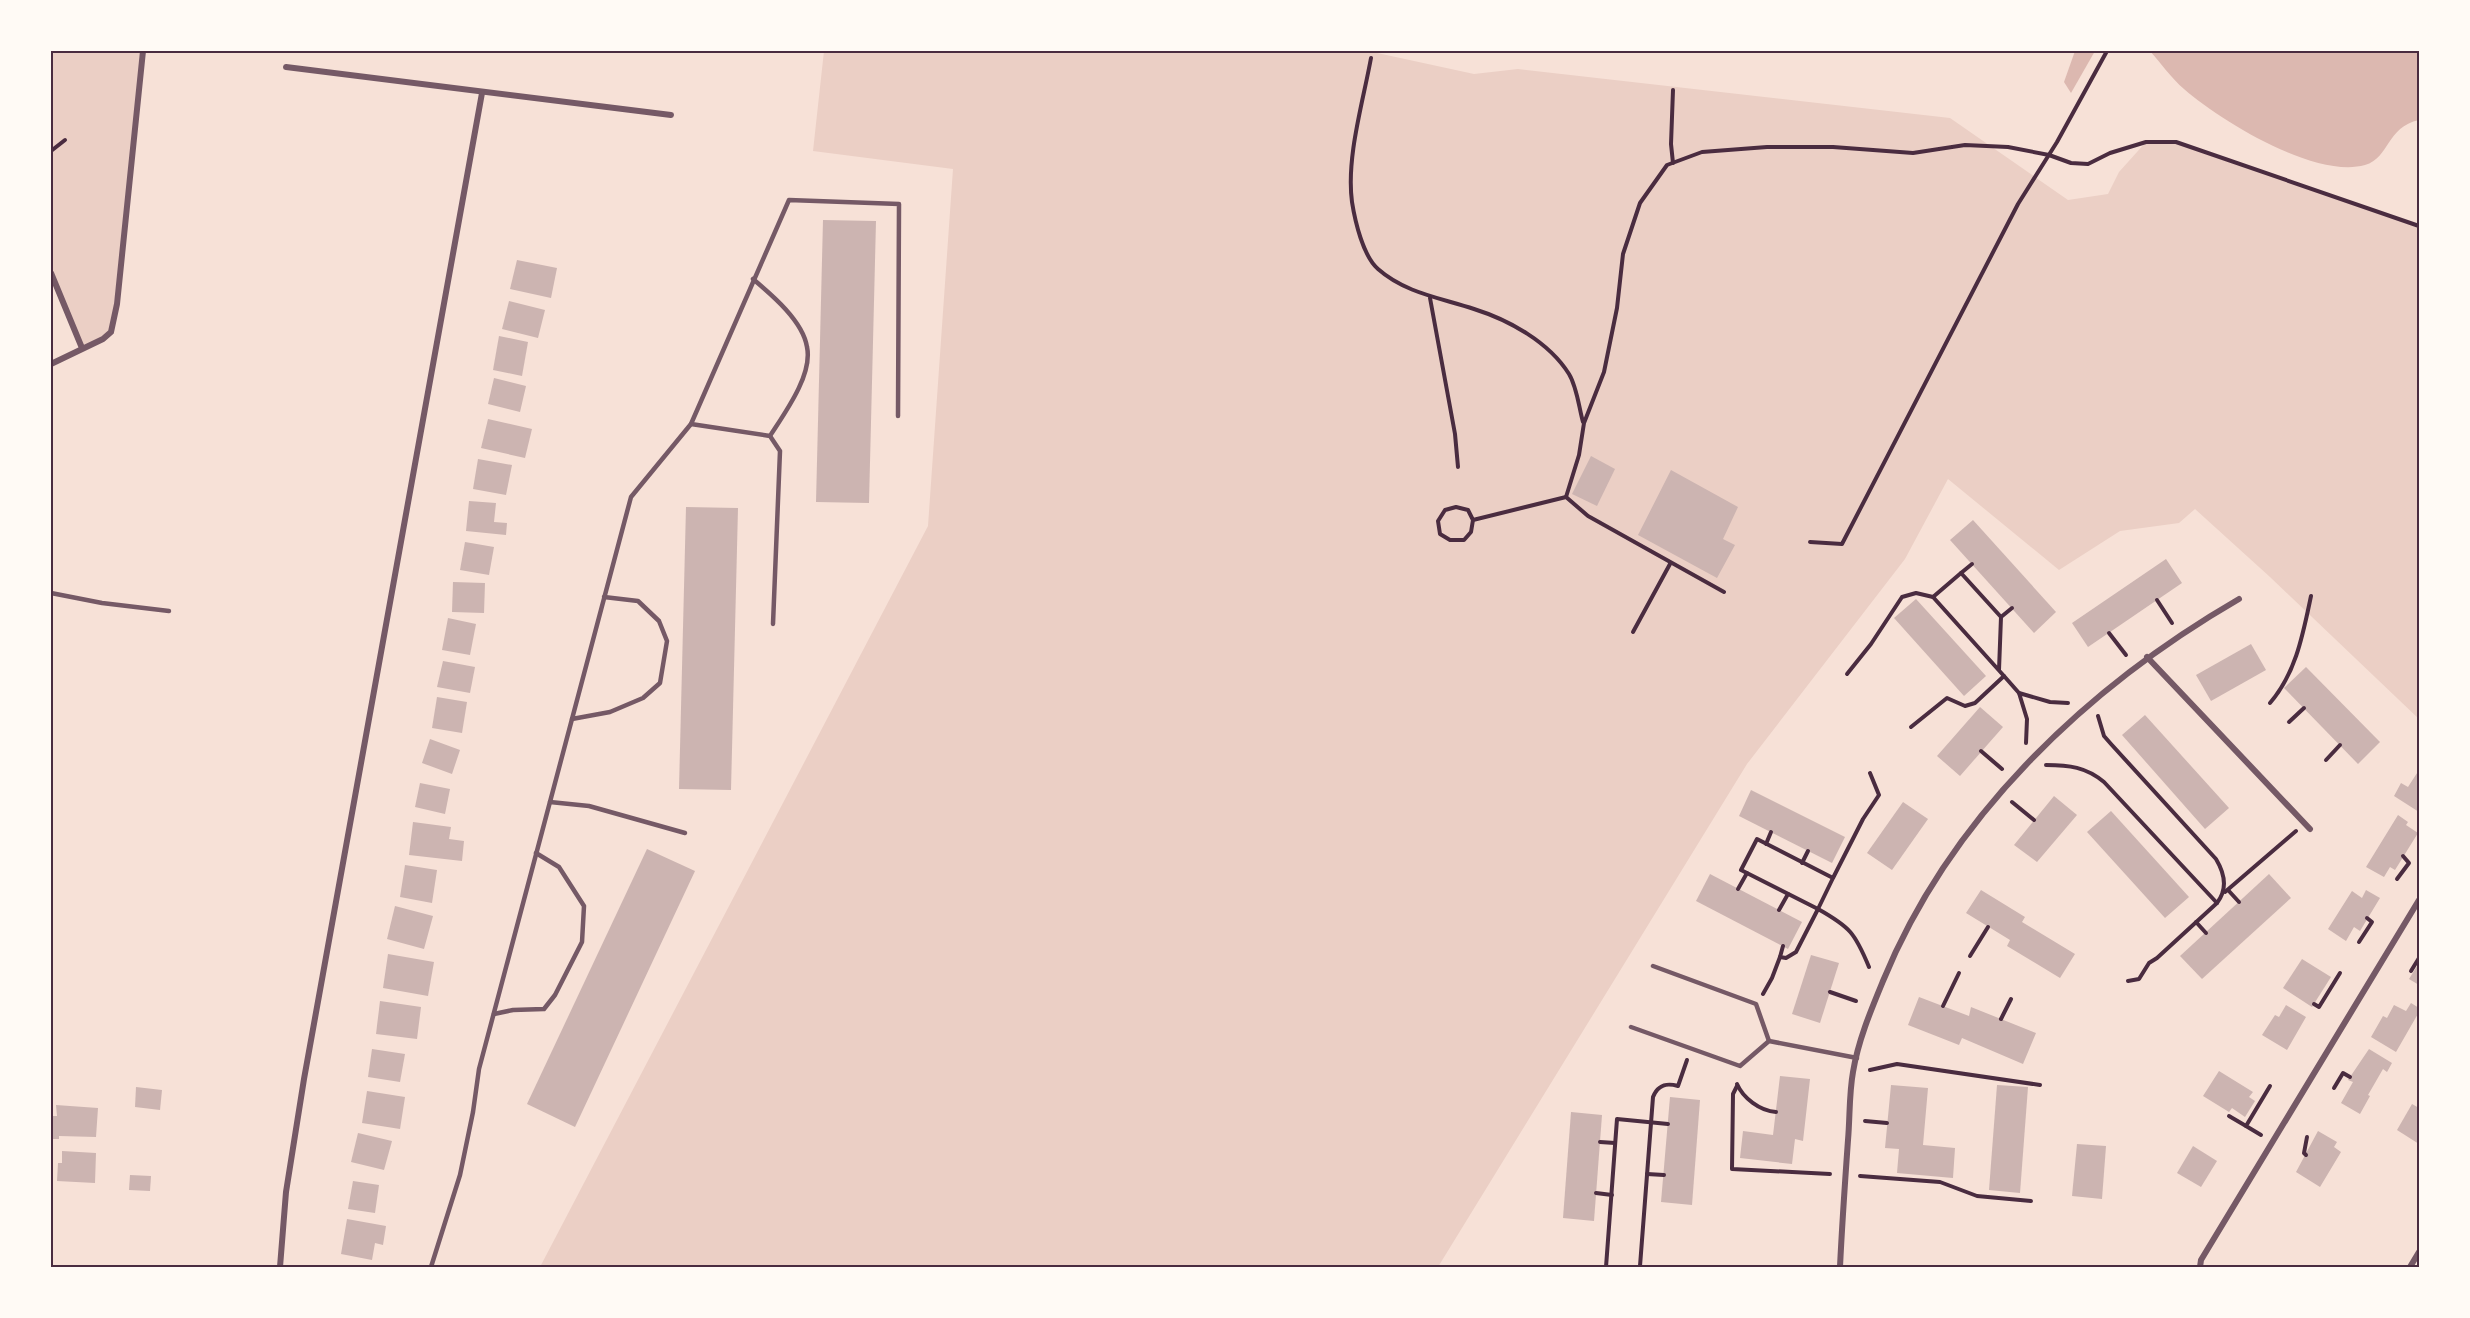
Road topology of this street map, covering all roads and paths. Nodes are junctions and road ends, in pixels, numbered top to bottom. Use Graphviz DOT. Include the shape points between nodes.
graph roads {
  1 [pos="143,51"];
  2 [pos="2107,51"];
  3 [pos="1371,58"];
  4 [pos="286,67"];
  5 [pos="1673,90"];
  6 [pos="482,93"];
  7 [pos="671,115"];
  8 [pos="65,140"];
  9 [pos="51,151"];
  10 [pos="2049,155"];
  11 [pos="1673,162"];
  12 [pos="2419,226"];
  13 [pos="51,273"];
  14 [pos="753,279"];
  15 [pos="1430,298"];
  16 [pos="82,348"];
  17 [pos="51,364"];
  18 [pos="898,416"];
  19 [pos="1584,423"];
  20 [pos="691,424"];
  21 [pos="770,436"];
  22 [pos="1458,467"];
  23 [pos="1566,497"];
  24 [pos="1473,520"];
  25 [pos="1810,542"];
  26 [pos="1670,564"];
  27 [pos="1972,564"];
  28 [pos="1961,573"];
  29 [pos="1724,592"];
  30 [pos="51,593"];
  31 [pos="2311,596"];
  32 [pos="604,597"];
  33 [pos="1933,597"];
  34 [pos="2239,599"];
  35 [pos="2157,600"];
  36 [pos="2012,608"];
  37 [pos="169,611"];
  38 [pos="2001,617"];
  39 [pos="2172,623"];
  40 [pos="773,624"];
  41 [pos="1633,632"];
  42 [pos="2109,633"];
  43 [pos="2126,655"];
  44 [pos="2147,657"];
  45 [pos="1999,670"];
  46 [pos="1847,674"];
  47 [pos="2004,676"];
  48 [pos="2019,693"];
  49 [pos="2068,703"];
  50 [pos="2270,703"];
  51 [pos="2304,708"];
  52 [pos="2098,716"];
  53 [pos="572,719"];
  54 [pos="2289,722"];
  55 [pos="1911,727"];
  56 [pos="2026,742"];
  57 [pos="2340,745"];
  58 [pos="1981,751"];
  59 [pos="2325,760"];
  60 [pos="2046,765"];
  61 [pos="2002,769"];
  62 [pos="1870,773"];
  63 [pos="550,801"];
  64 [pos="2012,802"];
  65 [pos="2034,820"];
  66 [pos="2304,823"];
  67 [pos="2310,830"];
  68 [pos="1771,832"];
  69 [pos="685,833"];
  70 [pos="1766,844"];
  71 [pos="1808,851"];
  72 [pos="536,853"];
  73 [pos="2403,856"];
  74 [pos="1802,862"];
  75 [pos="1747,873"];
  76 [pos="1833,878"];
  77 [pos="2397,879"];
  78 [pos="1738,889"];
  79 [pos="2226,891"];
  80 [pos="1788,894"];
  81 [pos="2419,900"];
  82 [pos="2239,902"];
  83 [pos="2217,903"];
  84 [pos="1818,909"];
  85 [pos="1779,910"];
  86 [pos="2367,918"];
  87 [pos="2196,922"];
  88 [pos="1988,927"];
  89 [pos="2206,933"];
  90 [pos="2360,942"];
  91 [pos="1783,946"];
  92 [pos="1970,956"];
  93 [pos="1780,957"];
  94 [pos="2419,958"];
  95 [pos="1653,966"];
  96 [pos="1869,967"];
  97 [pos="2411,970"];
  98 [pos="1959,973"];
  99 [pos="2340,973"];
  100 [pos="2128,981"];
  101 [pos="1830,992"];
  102 [pos="2011,999"];
  103 [pos="1856,1001"];
  104 [pos="1756,1004"];
  105 [pos="2314,1004"];
  106 [pos="1943,1006"];
  107 [pos="494,1014"];
  108 [pos="2001,1019"];
  109 [pos="1631,1026"];
  110 [pos="1769,1041"];
  111 [pos="1691,1048"];
  112 [pos="1857,1058"];
  113 [pos="1740,1066"];
  114 [pos="1870,1070"];
  115 [pos="2350,1077"];
  116 [pos="2040,1085"];
  117 [pos="1737,1086"];
  118 [pos="2270,1086"];
  119 [pos="2334,1088"];
  120 [pos="1776,1112"];
  121 [pos="2229,1116"];
  122 [pos="1865,1121"];
  123 [pos="1651,1122"];
  124 [pos="1887,1123"];
  125 [pos="1668,1124"];
  126 [pos="2246,1126"];
  127 [pos="2307,1137"];
  128 [pos="1600,1142"];
  129 [pos="2272,1142"];
  130 [pos="1616,1143"];
  131 [pos="2306,1155"];
  132 [pos="1647,1174"];
  133 [pos="1830,1174"];
  134 [pos="1664,1175"];
  135 [pos="1926,1175"];
  136 [pos="1860,1176"];
  137 [pos="1925,1181"];
  138 [pos="1596,1194"];
  139 [pos="1612,1195"];
  140 [pos="2031,1201"];
  141 [pos="2419,1252"];
  142 [pos="1640,1266"];
  143 [pos="280,1267"];
  144 [pos="431,1267"];
  145 [pos="1606,1267"];
  146 [pos="1840,1267"];
  147 [pos="2200,1267"];
  148 [pos="2410,1267"];
  1 -- 16 [label="street" via="117,304 111,332"];
  2 -- 10 [label="path"];
  3 -- 15 [label="path" via="1353,155 1352,201 1362,243 1376,268"];
  4 -- 6 [label="street"];
  5 -- 11 [label="path"];
  6 -- 7 [label="street"];
  6 -- 143 [label="street" via="304,1079 286,1192"];
  8 -- 9 [label="path"];
  10 -- 11 [label="path" via="2008,147 1965,145 1913,153 1767,147 1702,152"];
  10 -- 12 [label="path" via="2071,164 2088,164 2146,142 2176,142"];
  10 -- 25 [label="path" via="2018,204 1842,544"];
  11 -- 19 [label="path" via="1640,203 1623,254 1604,372"];
  13 -- 16 [label="street"];
  14 -- 18 [label="lane" via="789,200 899,204"];
  14 -- 20 [label="lane"];
  14 -- 21 [label="lane" via="795,321 807,347 807,367 789,408"];
  15 -- 19 [label="path" via="1474,309 1542,343 1570,375"];
  15 -- 22 [label="path"];
  16 -- 17 [label="street"];
  19 -- 23 [label="path"];
  20 -- 21 [label="lane"];
  20 -- 32 [label="lane" via="631,497"];
  21 -- 40 [label="lane" via="780,451"];
  23 -- 24 [label="path"];
  23 -- 26 [label="path" via="1588,516"];
  24 -- 24 [label="path" via="1468,510 1445,510 1438,521 1440,534 1450,540 1464,540 1471,532"];
  26 -- 29 [label="path"];
  26 -- 41 [label="path"];
  27 -- 28 [label="path"];
  28 -- 33 [label="path"];
  28 -- 38 [label="path"];
  30 -- 37 [label="lane"];
  31 -- 50 [label="path" via="2297,656"];
  32 -- 53 [label="lane"];
  32 -- 53 [label="lane" via="639,601 659,621 667,641 660,683 643,698 610,712"];
  33 -- 45 [label="path"];
  33 -- 46 [label="path" via="1916,593 1902,597"];
  34 -- 44 [label="street"];
  35 -- 39 [label="path"];
  36 -- 38 [label="path"];
  38 -- 45 [label="path"];
  42 -- 43 [label="path"];
  44 -- 66 [label="street"];
  44 -- 112 [label="street" via="2055,735 1975,824 1899,944 1868,1017"];
  45 -- 47 [label="path"];
  47 -- 48 [label="path"];
  47 -- 55 [label="path" via="1975,703 1965,706 1947,698"];
  48 -- 49 [label="path"];
  48 -- 56 [label="path" via="2026,719"];
  51 -- 54 [label="path"];
  52 -- 79 [label="path" via="2104,736 2216,859"];
  53 -- 63 [label="lane"];
  57 -- 59 [label="path"];
  58 -- 61 [label="path"];
  60 -- 83 [label="path" via="2077,767 2104,782"];
  62 -- 76 [label="path" via="1879,795"];
  63 -- 69 [label="lane" via="589,806"];
  63 -- 72 [label="lane"];
  64 -- 65 [label="path"];
  66 -- 67 [label="street"];
  66 -- 79 [label="path"];
  68 -- 70 [label="path"];
  70 -- 74 [label="path"];
  70 -- 75 [label="path" via="1757,839 1741,870"];
  71 -- 74 [label="path"];
  72 -- 107 [label="lane"];
  72 -- 107 [label="lane" via="559,867 584,906 582,942 544,1009"];
  73 -- 77 [label="path" via="2409,863"];
  74 -- 76 [label="path"];
  75 -- 78 [label="path"];
  75 -- 80 [label="path"];
  76 -- 84 [label="path"];
  79 -- 82 [label="path"];
  79 -- 83 [label="path"];
  80 -- 84 [label="path"];
  80 -- 85 [label="path"];
  81 -- 129 [label="street"];
  83 -- 87 [label="path"];
  84 -- 93 [label="path" via="1796,952"];
  84 -- 96 [label="path" via="1847,927 1860,944"];
  86 -- 90 [label="path" via="2372,922"];
  87 -- 89 [label="path"];
  87 -- 100 [label="path" via="2150,963 2139,979"];
  88 -- 92 [label="path"];
  91 -- 93 [label="path"];
  93 -- 104 [label="path"];
  94 -- 97 [label="path"];
  95 -- 104 [label="lane"];
  98 -- 106 [label="path"];
  99 -- 105 [label="path" via="2319,1007"];
  101 -- 103 [label="path"];
  102 -- 108 [label="path"];
  104 -- 110 [label="lane"];
  107 -- 144 [label="lane" via="479,1069 460,1175"];
  109 -- 111 [label="lane"];
  110 -- 112 [label="lane"];
  110 -- 113 [label="lane"];
  111 -- 113 [label="lane"];
  111 -- 123 [label="path" via="1678,1086 1663,1085 1654,1092"];
  112 -- 146 [label="street"];
  113 -- 117 [label="path"];
  114 -- 116 [label="path" via="1897,1064"];
  115 -- 119 [label="path" via="2343,1073"];
  117 -- 120 [label="path" via="1763,1109"];
  117 -- 133 [label="path" via="1733,1094 1732,1169"];
  118 -- 126 [label="path"];
  121 -- 126 [label="path"];
  122 -- 124 [label="path"];
  123 -- 125 [label="path"];
  123 -- 130 [label="path" via="1617,1119"];
  123 -- 132 [label="path"];
  126 -- 129 [label="path"];
  127 -- 131 [label="path"];
  128 -- 130 [label="path"];
  129 -- 147 [label="street"];
  130 -- 139 [label="path"];
  132 -- 134 [label="path"];
  132 -- 142 [label="path"];
  135 -- 137 [label="path"];
  136 -- 137 [label="path"];
  137 -- 140 [label="path" via="1948,1184 1977,1196"];
  138 -- 139 [label="path"];
  139 -- 145 [label="path"];
  141 -- 148 [label="street"];
}
